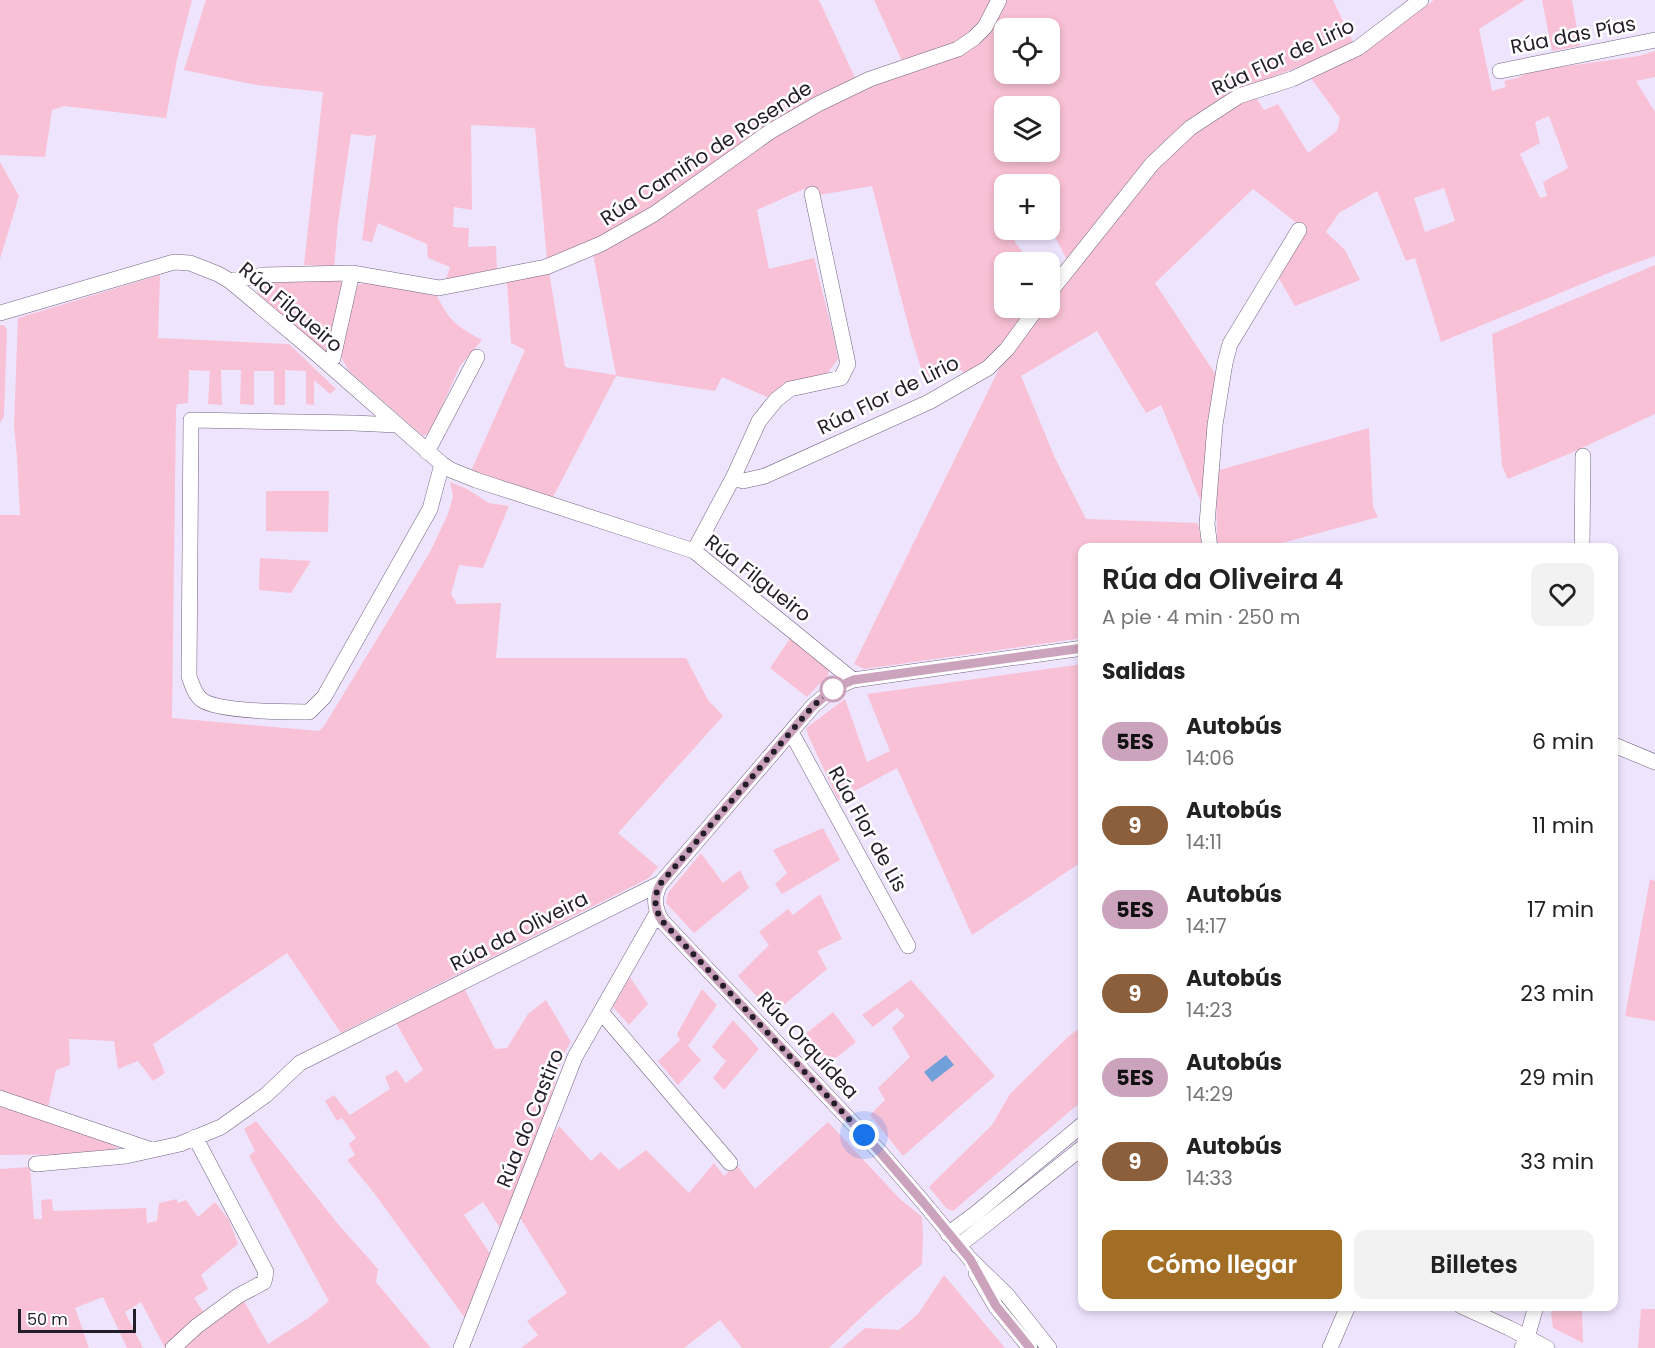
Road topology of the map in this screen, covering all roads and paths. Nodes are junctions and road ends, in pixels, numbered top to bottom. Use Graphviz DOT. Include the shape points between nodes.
graph roads {
  1 [pos="999,0"];
  2 [pos="1421,0"];
  3 [pos="1655,40"];
  4 [pos="1500,71"];
  5 [pos="812,194"];
  6 [pos="1299,230"];
  7 [pos="352,273"];
  8 [pos="1060,279"];
  9 [pos="230,281"];
  10 [pos="0,313"];
  11 [pos="1030,318"];
  12 [pos="477,357"];
  13 [pos="328,364"];
  14 [pos="397,425"];
  15 [pos="427,452"];
  16 [pos="1583,456"];
  17 [pos="442,464"];
  18 [pos="734,476"];
  19 [pos="1209,543"];
  20 [pos="1582,543"];
  21 [pos="694,551"];
  22 [pos="1078,649"];
  23 [pos="853,680"];
  24 [pos="791,732"];
  25 [pos="1618,747"];
  26 [pos="1655,762"];
  27 [pos="661,883"];
  28 [pos="657,913"];
  29 [pos="908,946"];
  30 [pos="602,1013"];
  31 [pos="0,1098"];
  32 [pos="1078,1128"];
  33 [pos="195,1137"];
  34 [pos="152,1150"];
  35 [pos="1078,1152"];
  36 [pos="730,1163"];
  37 [pos="36,1164"];
  38 [pos="953,1240"];
  39 [pos="970,1259"];
  40 [pos="1346,1311"];
  41 [pos="1470,1311"];
  42 [pos="1534,1311"];
  43 [pos="1524,1343"];
  44 [pos="173,1348"];
  45 [pos="461,1348"];
  46 [pos="1030,1348"];
  47 [pos="1049,1348"];
  48 [pos="1330,1348"];
  49 [pos="1547,1348"];
  1 -- 7 [label="street, Rúa Camiño de Rosende" via="985,27 958,49 870,79 818,104 771,131 654,214 602,244 546,267 439,288"];
  2 -- 8 [label="street, Rúa Flor de Lirio" via="1358,48 1292,79 1239,96 1190,128 1152,164"];
  3 -- 4 [label="street, Rúa das Pías"];
  5 -- 18 [label="street" via="848,363 841,378 790,389 776,400 759,421"];
  6 -- 19 [label="street" via="1230,344 1215,425 1207,524"];
  7 -- 9 [label="street, Rúa Camiño de Rosende" via="263,275"];
  7 -- 13 [label="street" via="333,358"];
  9 -- 10 [label="street, Rúa Filgueiro" via="190,263 174,262"];
  9 -- 13 [label="street, Rúa Filgueiro"];
  11 -- 18 [label="street, Rúa Flor de Lirio" via="988,369 929,402 765,476 743,481"];
  12 -- 15 [label="street"];
  13 -- 14 [label="street, Rúa Filgueiro"];
  14 -- 15 [label="street, Rúa Filgueiro"];
  14 -- 17 [label="street" via="191,420 189,676 195,693 203,701 222,707 309,712 324,697 430,509"];
  15 -- 17 [label="street, Rúa Filgueiro"];
  16 -- 20 [label="street"];
  17 -- 21 [label="street, Rúa Filgueiro" via="476,480"];
  18 -- 21 [label="street"];
  21 -- 23 [label="street, Rúa Filgueiro"];
  22 -- 23 [label="street"];
  23 -- 24 [label="street, Rúa da Oliveira" via="833,689"];
  24 -- 27 [label="street, Rúa da Oliveira"];
  24 -- 29 [label="street, Rúa Flor de Lis"];
  25 -- 26 [label="street"];
  27 -- 28 [label="street" via="656,894"];
  27 -- 33 [label="street, Rúa da Oliveira" via="300,1063 230,1121"];
  28 -- 30 [label="street, Rúa do Castiro"];
  28 -- 38 [label="street, Rúa Orquídea" via="879,1151"];
  30 -- 36 [label="street"];
  30 -- 45 [label="street, Rúa do Castiro" via="575,1057"];
  31 -- 34 [label="street"];
  32 -- 38 [label="street" via="975,1214"];
  33 -- 34 [label="street, Rúa da Oliveira"];
  33 -- 44 [label="street" via="266,1272 264,1282 237,1296"];
  34 -- 37 [label="street, Rúa da Oliveira"];
  35 -- 38 [label="street" via="984,1227"];
  38 -- 39 [label="street, Rúa Orquídea"];
  39 -- 46 [label="street, Rúa Orquídea" via="996,1306"];
  39 -- 47 [label="street, Rúa Orquídea" via="1007,1295"];
  40 -- 48 [label="street"];
  41 -- 43 [label="street"];
  42 -- 43 [label="street"];
  43 -- 49 [label="street"];
}
